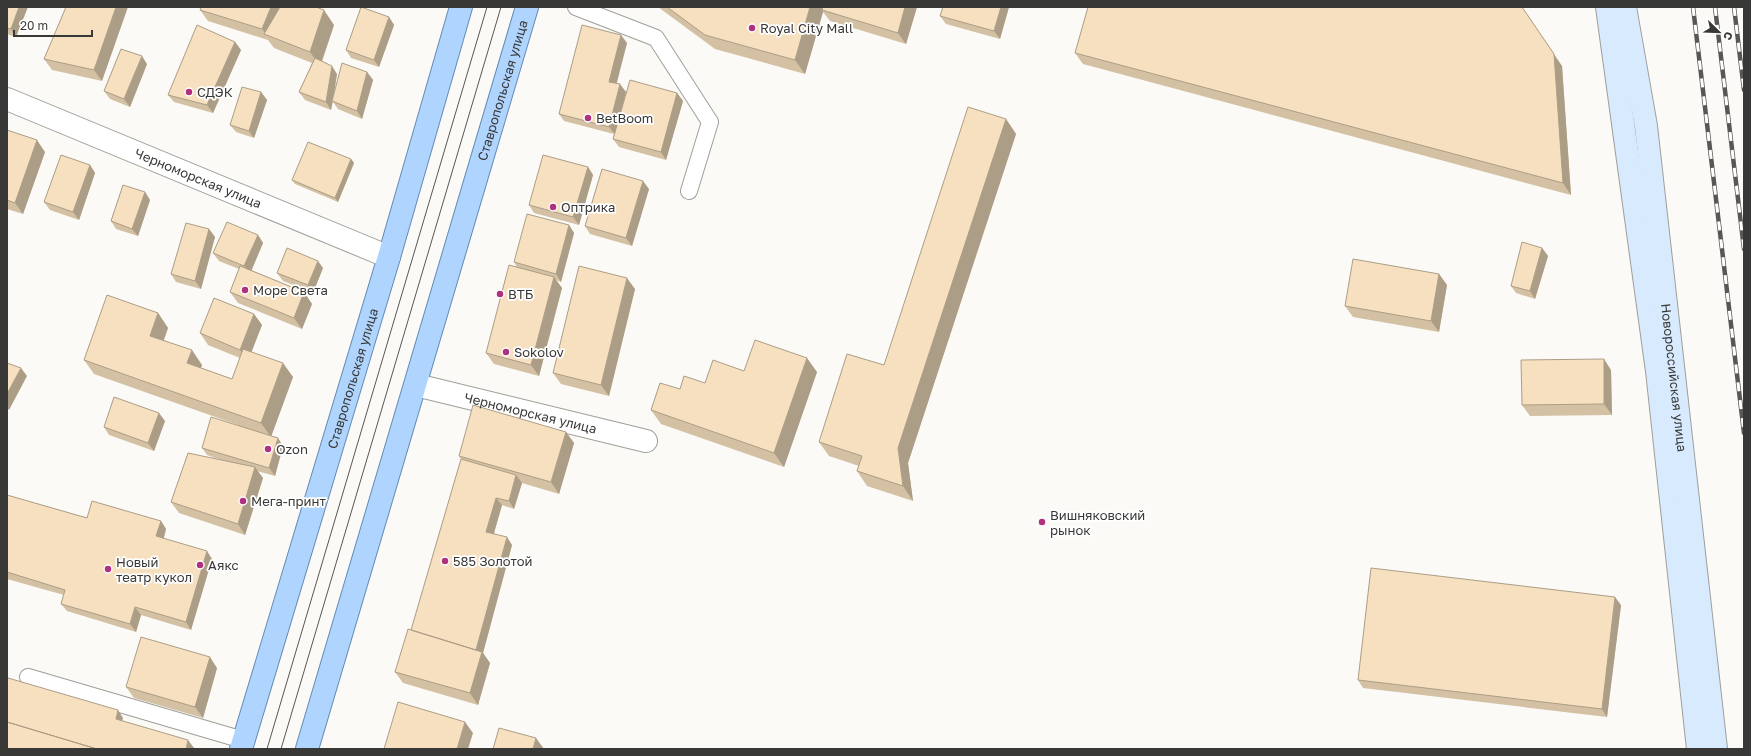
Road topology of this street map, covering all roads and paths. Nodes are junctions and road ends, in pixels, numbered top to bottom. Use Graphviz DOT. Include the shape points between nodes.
graph roads {
  1 [pos="461,7"];
  2 [pos="527,7"];
  3 [pos="576,7"];
  4 [pos="1607,7"];
  5 [pos="1625,7"];
  6 [pos="7,99"];
  7 [pos="689,190"];
  8 [pos="389,256"];
  9 [pos="416,385"];
  10 [pos="646,441"];
  11 [pos="28,677"];
  12 [pos="242,745"];
  13 [pos="308,749"];
  14 [pos="1698,749"];
  15 [pos="1716,749"];
  1 -- 8 [label="main road, Ставропольская улица"];
  2 -- 9 [label="main road, Ставропольская улица"];
  3 -- 7 [label="lane" via="656,38 710,122"];
  4 -- 14 [label="street, Новороссийская улица" via="1657,371"];
  5 -- 15 [label="street, Новороссийская улица" via="1646,126"];
  6 -- 8 [label="street, Черноморская улица"];
  8 -- 12 [label="main road, Ставропольская улица"];
  9 -- 10 [label="street, Черноморская улица"];
  9 -- 13 [label="main road, Ставропольская улица"];
  11 -- 12 [label="lane"];
}
